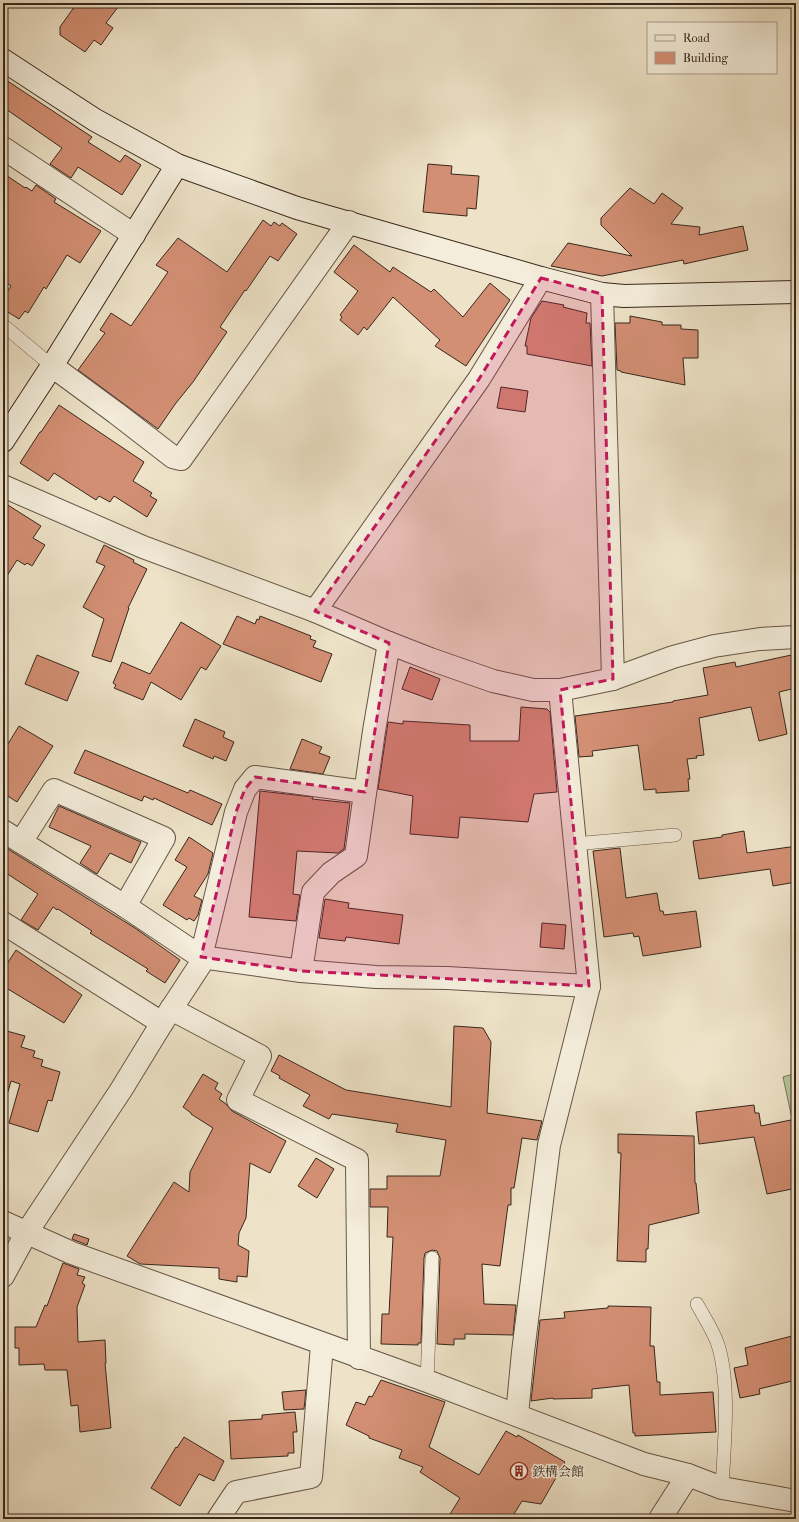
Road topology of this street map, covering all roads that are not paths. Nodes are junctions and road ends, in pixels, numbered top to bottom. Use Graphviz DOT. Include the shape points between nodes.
graph roads {
  1 [pos="3,60"];
  2 [pos="3,148"];
  3 [pos="177,165"];
  4 [pos="348,222"];
  5 [pos="134,235"];
  6 [pos="541,278"];
  7 [pos="796,292"];
  8 [pos="602,294"];
  9 [pos="3,324"];
  10 [pos="52,366"];
  11 [pos="3,441"];
  12 [pos="3,486"];
  13 [pos="315,610"];
  14 [pos="796,637"];
  15 [pos="389,643"];
  16 [pos="613,679"];
  17 [pos="560,690"];
  18 [pos="365,792"];
  19 [pos="675,835"];
  20 [pos="12,836"];
  21 [pos="574,844"];
  22 [pos="125,906"];
  23 [pos="3,923"];
  24 [pos="201,957"];
  25 [pos="300,971"];
  26 [pos="589,986"];
  27 [pos="167,1016"];
  28 [pos="3,1222"];
  29 [pos="26,1232"];
  30 [pos="432,1258"];
  31 [pos="3,1276"];
  32 [pos="697,1304"];
  33 [pos="322,1345"];
  34 [pos="359,1358"];
  35 [pos="427,1382"];
  36 [pos="517,1416"];
  37 [pos="688,1475"];
  38 [pos="722,1488"];
  39 [pos="796,1501"];
  40 [pos="218,1519"];
  41 [pos="660,1519"];
  1 -- 3 [label="street" via="95,120"];
  2 -- 5 [label="street"];
  3 -- 4 [label="street" via="296,208"];
  3 -- 5 [label="street"];
  4 -- 6 [label="street"];
  4 -- 10 [label="street" via="181,458 173,457"];
  5 -- 10 [label="street"];
  6 -- 8 [label="street"];
  6 -- 13 [label="street" via="479,379"];
  7 -- 8 [label="street" via="624,296"];
  8 -- 16 [label="street"];
  9 -- 10 [label="lane"];
  10 -- 11 [label="street"];
  12 -- 13 [label="street" via="143,547"];
  13 -- 15 [label="street"];
  14 -- 16 [label="street" via="714,646"];
  15 -- 17 [label="street" via="493,681 533,690"];
  15 -- 18 [label="street"];
  16 -- 17 [label="street"];
  17 -- 21 [label="street"];
  18 -- 24 [label="street" via="255,777 245,789 236,812"];
  18 -- 25 [label="street" via="356,856 331,874 313,892"];
  19 -- 21 [label="lane"];
  20 -- 22 [label="street"];
  20 -- 22 [label="street" via="54,790 164,838"];
  21 -- 26 [label="street"];
  22 -- 24 [label="street"];
  23 -- 27 [label="street"];
  24 -- 25 [label="street"];
  24 -- 27 [label="street" via="200,965"];
  25 -- 26 [label="street" via="376,977"];
  26 -- 36 [label="street" via="549,1145"];
  27 -- 29 [label="street"];
  27 -- 34 [label="street" via="260,1056 238,1100 358,1160"];
  28 -- 29 [label="street"];
  29 -- 31 [label="street"];
  29 -- 33 [label="street" via="72,1253"];
  30 -- 35 [label="lane"];
  32 -- 38 [label="lane" via="717,1343 724,1375"];
  33 -- 34 [label="street"];
  33 -- 40 [label="street" via="311,1477 236,1492"];
  34 -- 35 [label="street"];
  35 -- 36 [label="street"];
  36 -- 37 [label="street" via="644,1464"];
  37 -- 38 [label="street"];
  37 -- 41 [label="street"];
  38 -- 39 [label="street"];
}
